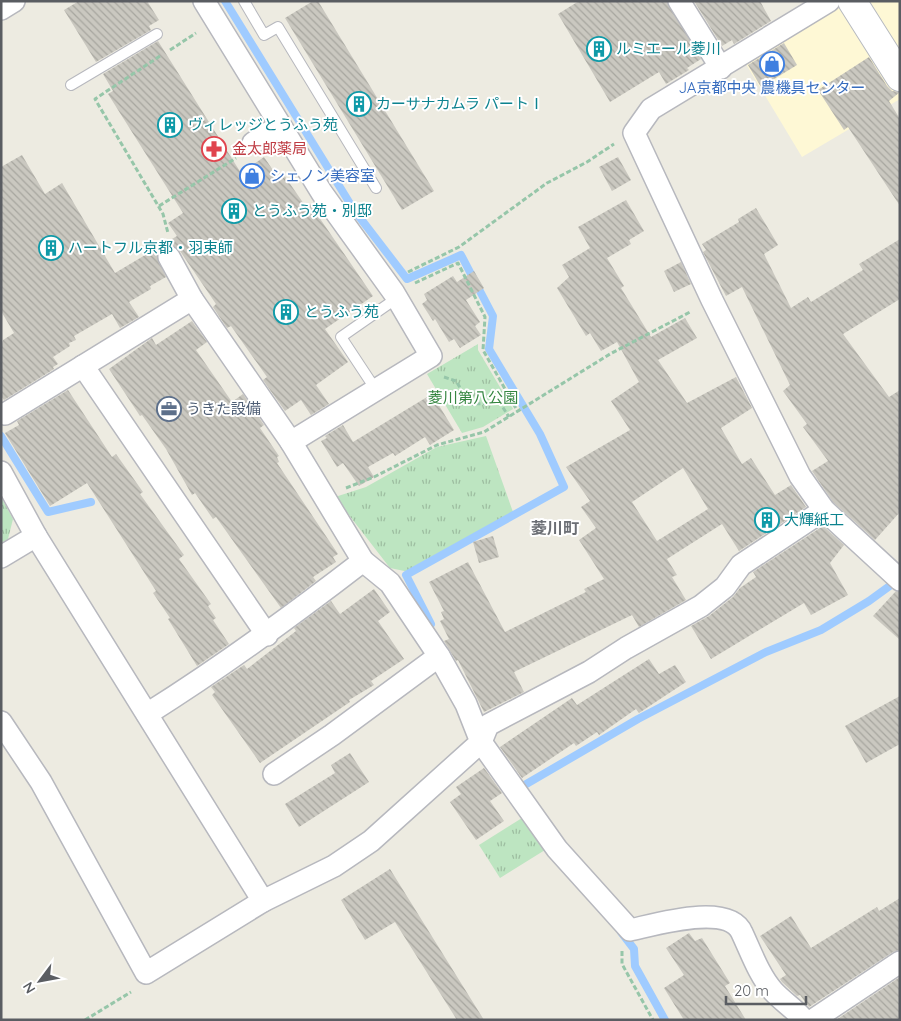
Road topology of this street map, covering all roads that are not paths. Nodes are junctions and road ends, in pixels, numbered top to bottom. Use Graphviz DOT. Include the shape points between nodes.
graph roads {
  1 [pos="14,1"];
  2 [pos="204,1"];
  3 [pos="244,1"];
  4 [pos="679,1"];
  5 [pos="828,1"];
  6 [pos="852,1"];
  7 [pos="1,9"];
  8 [pos="157,34"];
  9 [pos="721,68"];
  10 [pos="900,77"];
  11 [pos="71,85"];
  12 [pos="279,126"];
  13 [pos="253,143"];
  14 [pos="376,188"];
  15 [pos="169,248"];
  16 [pos="395,295"];
  17 [pos="192,299"];
  18 [pos="82,366"];
  19 [pos="376,390"];
  20 [pos="5,414"];
  21 [pos="291,442"];
  22 [pos="1,472"];
  23 [pos="824,510"];
  24 [pos="36,536"];
  25 [pos="1,557"];
  26 [pos="363,561"];
  27 [pos="895,575"];
  28 [pos="267,635"];
  29 [pos="439,656"];
  30 [pos="147,714"];
  31 [pos="1,722"];
  32 [pos="481,742"];
  33 [pos="274,774"];
  34 [pos="263,901"];
  35 [pos="900,962"];
  36 [pos="804,1020"];
  37 [pos="813,1020"];
  1 -- 7 [label="street"];
  2 -- 12 [label="street"];
  3 -- 14 [label="lane" via="264,35 278,27"];
  4 -- 9 [label="street"];
  5 -- 9 [label="street"];
  6 -- 10 [label="main road"];
  8 -- 11 [label="lane"];
  9 -- 23 [label="street" via="651,109 634,133 712,300 800,476"];
  12 -- 13 [label="street"];
  12 -- 16 [label="street"];
  15 -- 17 [label="street"];
  16 -- 19 [label="lane" via="341,337"];
  16 -- 19 [label="street" via="431,356"];
  17 -- 18 [label="street"];
  17 -- 21 [label="street"];
  18 -- 20 [label="street"];
  18 -- 28 [label="street"];
  19 -- 21 [label="street"];
  21 -- 26 [label="street"];
  22 -- 24 [label="street"];
  23 -- 27 [label="street"];
  23 -- 32 [label="street" via="741,565 724,587 701,606 590,672 488,725"];
  24 -- 25 [label="street"];
  24 -- 30 [label="street"];
  26 -- 28 [label="street"];
  26 -- 29 [label="street" via="390,584"];
  28 -- 30 [label="street"];
  29 -- 32 [label="street" via="466,704"];
  29 -- 33 [label="street"];
  30 -- 34 [label="street"];
  31 -- 34 [label="street" via="41,782 146,973"];
  32 -- 34 [label="street" via="371,841 334,866"];
  32 -- 36 [label="street" via="557,849 630,930 704,917 728,920 738,926 773,991"];
  35 -- 37 [label="street"];
}
